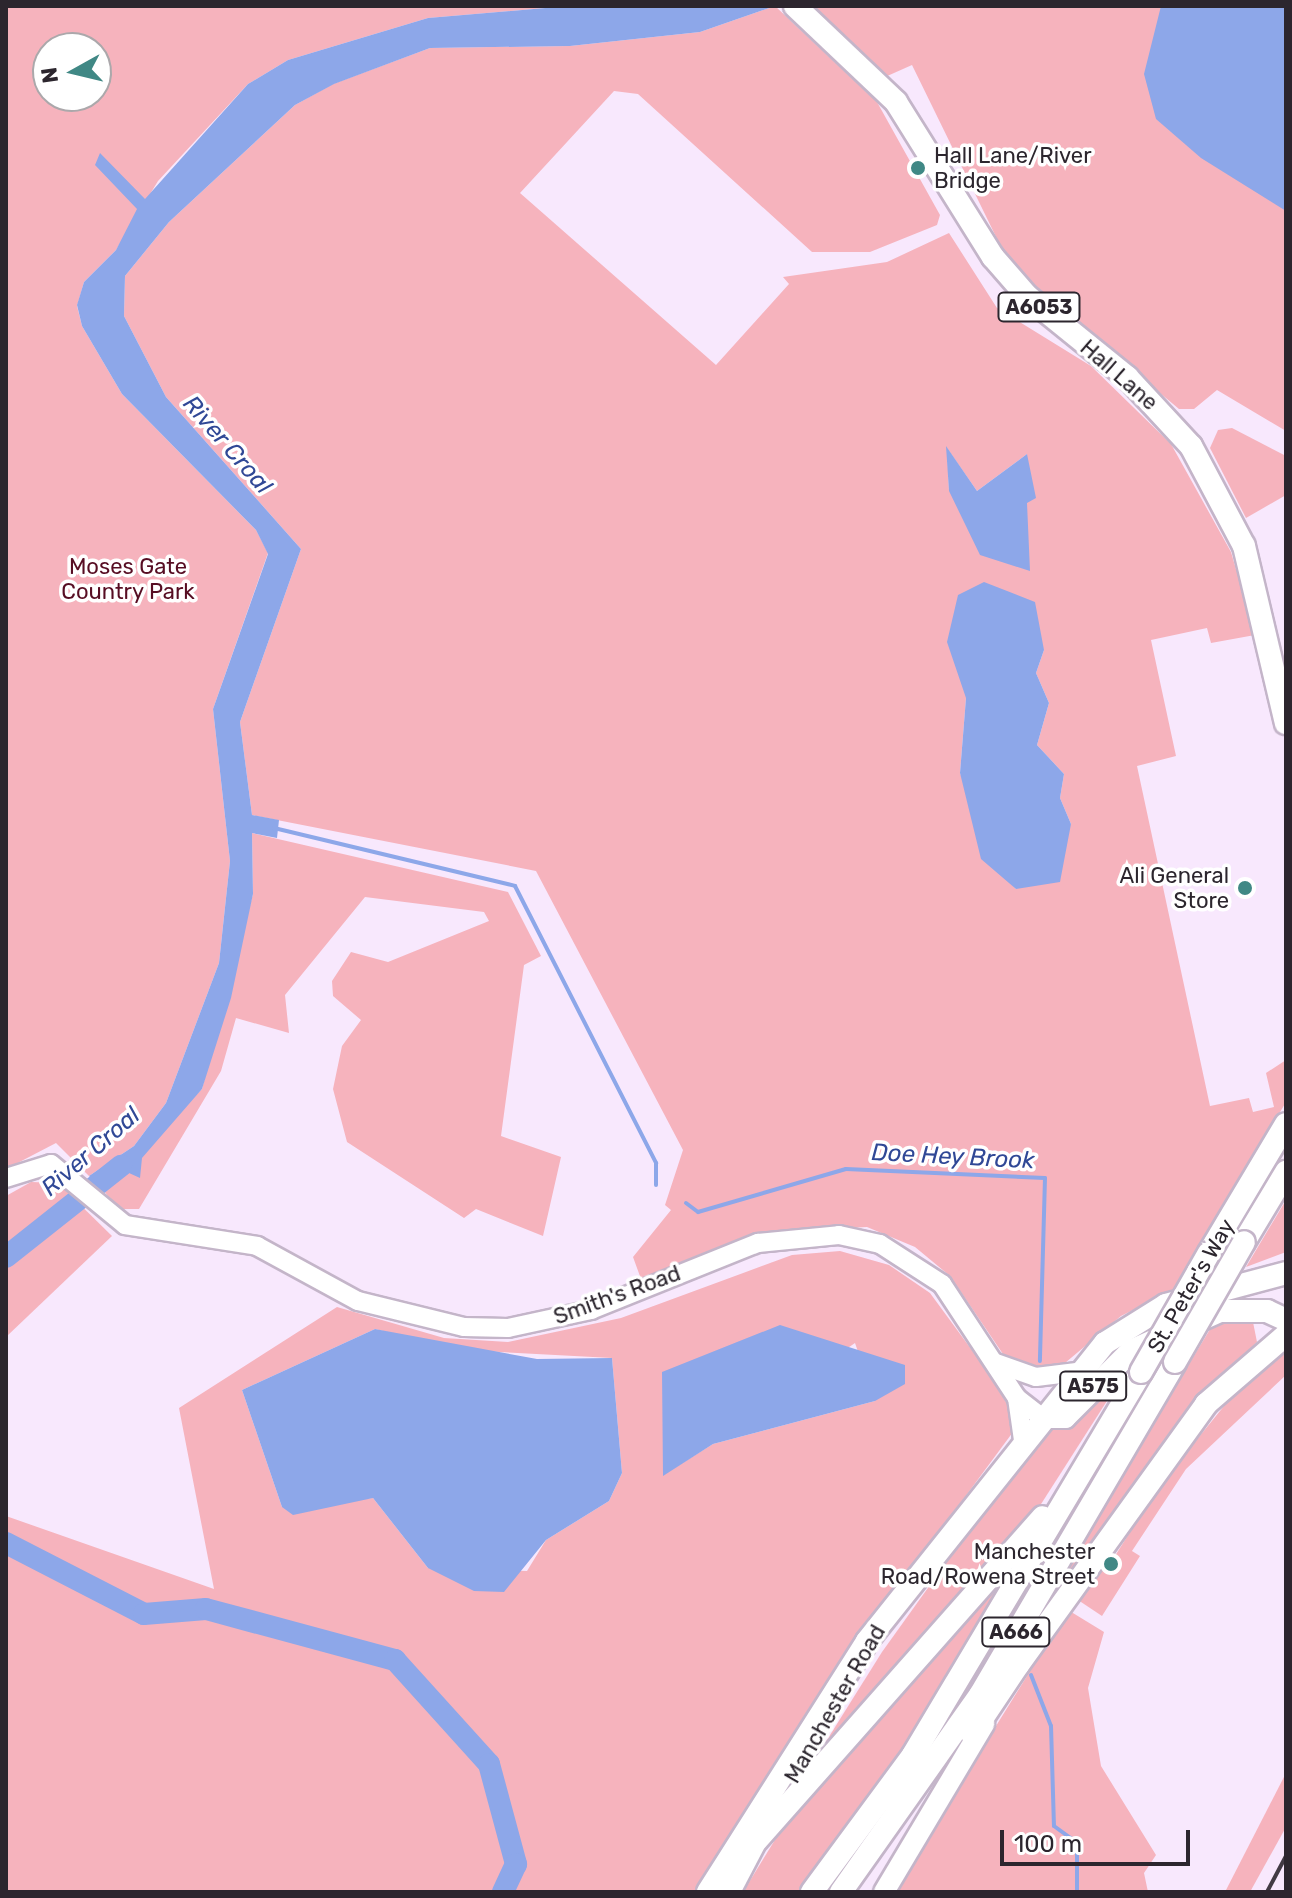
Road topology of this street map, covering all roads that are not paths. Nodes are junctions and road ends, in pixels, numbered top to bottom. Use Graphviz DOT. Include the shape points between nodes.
graph roads {
  1 [pos="795,6"];
  2 [pos="1286,723"];
  3 [pos="1286,1124"];
  4 [pos="1286,1172"];
  5 [pos="6,1178"];
  6 [pos="1284,1277"];
  7 [pos="1286,1320"];
  8 [pos="1286,1335"];
  9 [pos="996,1363"];
  10 [pos="1077,1372"];
  11 [pos="1017,1398"];
  12 [pos="1041,1417"];
  13 [pos="1023,1440"];
  14 [pos="1067,1490"];
  15 [pos="867,1641"];
  16 [pos="1018,1665"];
  17 [pos="757,1840"];
  18 [pos="708,1892"];
  19 [pos="730,1892"];
  20 [pos="812,1892"];
  21 [pos="841,1892"];
  22 [pos="857,1892"];
  23 [pos="884,1892"];
  1 -- 2 [label="main road, Hall Lane / A6053" via="903,111 1010,276 1127,377 1191,446 1229,510 1256,585"];
  3 -- 14 [label="main road, St. Peter's Way / A666, bridge"];
  4 -- 21 [label="main road, St. Peter's Way / A666, bridge" via="980,1695"];
  5 -- 9 [label="street, Smith's Road" via="39,1162 62,1170 106,1212 145,1230 257,1246 358,1301 464,1327 547,1322 758,1243 839,1235 913,1259 972,1319"];
  6 -- 10 [label="main road, Manchester Road / A575" via="1248,1278 1166,1305 1105,1343"];
  7 -- 12 [label="main road, A575" via="1267,1311 1220,1311 1131,1351 1065,1417"];
  8 -- 16 [label="main road" via="1206,1404"];
  9 -- 10 [label="street" via="1036,1377"];
  9 -- 11 [label="street, Smith's Road"];
  10 -- 12 [label="main road, Manchester Road / A575"];
  11 -- 12 [label="street, Smith's Road"];
  11 -- 13 [label="street, Smith's Road"];
  12 -- 13 [label="main road, Manchester Road / A575"];
  13 -- 15 [label="main road, Manchester Road / A575"];
  14 -- 17 [label="main road"];
  14 -- 20 [label="main road, St. Peter's Way / A666" via="913,1755"];
  15 -- 17 [label="main road, Manchester Road"];
  15 -- 18 [label="main road"];
  16 -- 22 [label="main road"];
  16 -- 23 [label="main road"];
  17 -- 19 [label="main road, Manchester Road"];
}
